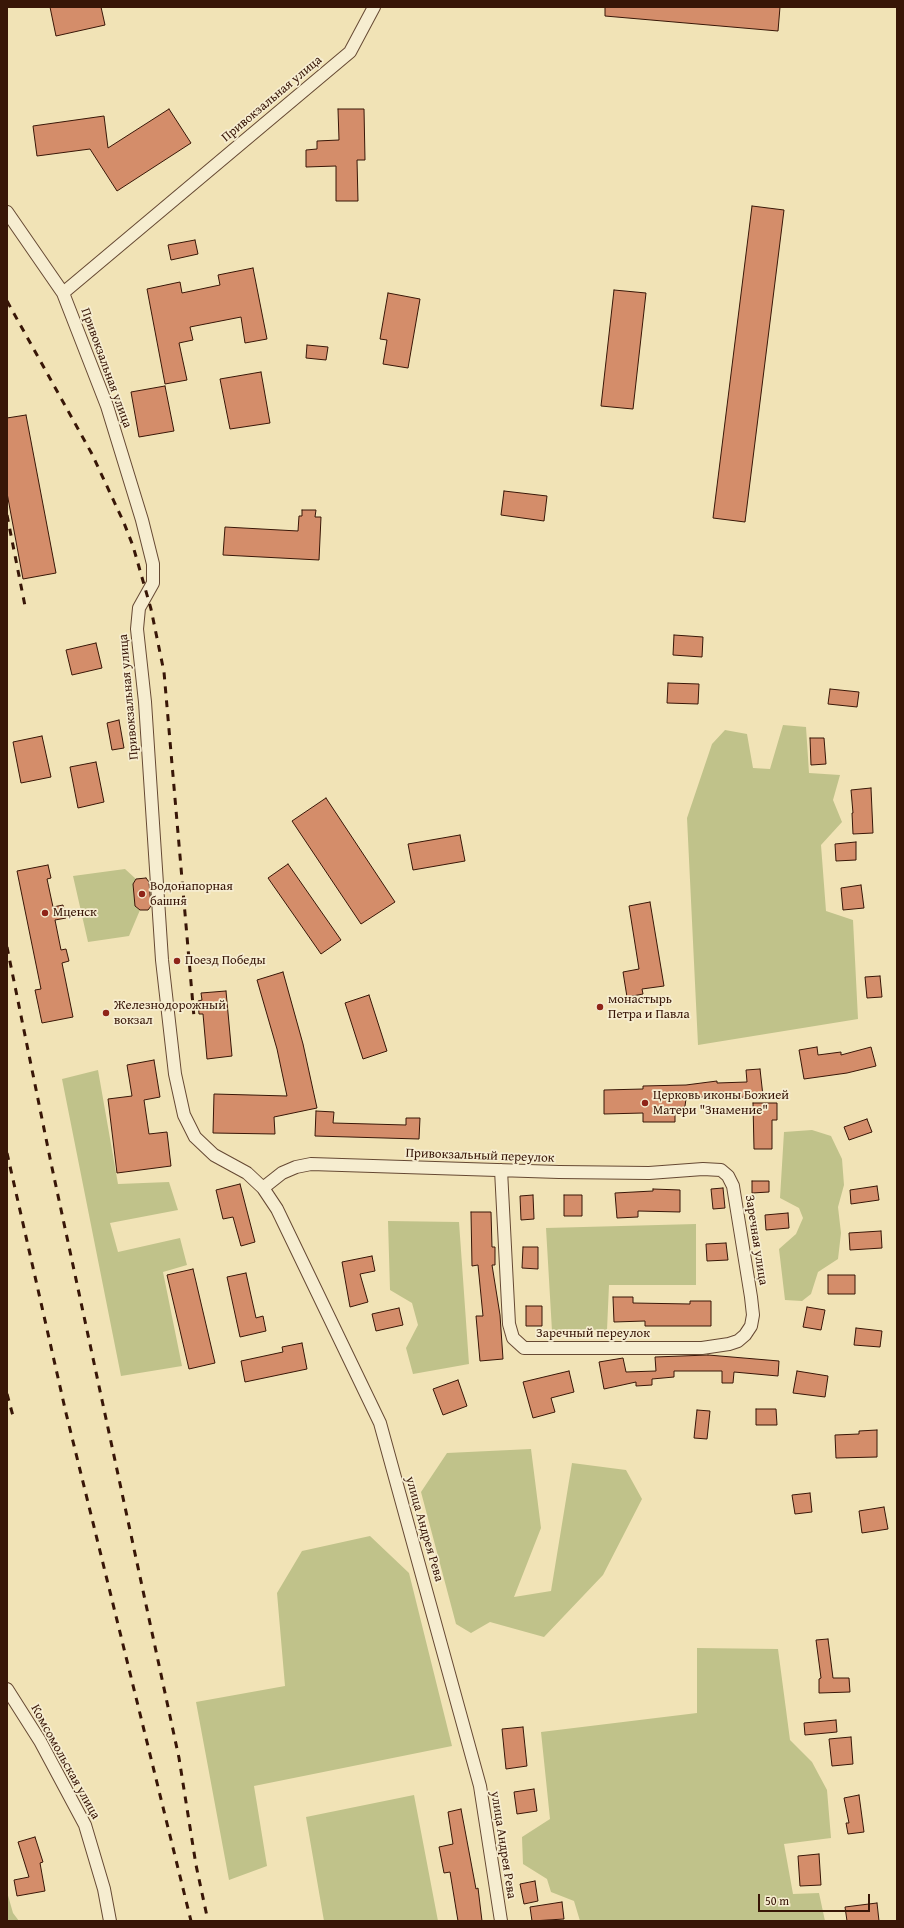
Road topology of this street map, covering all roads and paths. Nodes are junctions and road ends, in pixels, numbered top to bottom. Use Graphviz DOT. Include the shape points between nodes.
graph roads {
  1 [pos="374,7"];
  2 [pos="7,212"];
  3 [pos="62,293"];
  4 [pos="703,1169"];
  5 [pos="501,1170"];
  6 [pos="247,1173"];
  7 [pos="263,1188"];
  8 [pos="745,1335"];
  9 [pos="7,1689"];
  10 [pos="110,1921"];
  11 [pos="501,1921"];
  1 -- 3 [label="street, Привокзальная улица" via="350,52"];
  2 -- 3 [label="street, Привокзальная улица"];
  3 -- 6 [label="street, Привокзальная улица" via="106,406 142,520 153,564 153,583 139,608 137,629 145,702 162,960 175,1074 184,1115 195,1137 214,1155"];
  4 -- 5 [label="street, Привокзальный переулок" via="649,1173"];
  4 -- 8 [label="street, Заречная улица" via="721,1170 733,1186 753,1315 751,1326"];
  5 -- 7 [label="street, Привокзальный переулок" via="311,1164 282,1173"];
  5 -- 8 [label="street, Заречный переулок" via="509,1324 513,1338 524,1348 702,1348 729,1344"];
  6 -- 7 [label="street, улица Андрея Рева"];
  7 -- 11 [label="street, улица Андрея Рева" via="278,1209 380,1423 479,1779"];
  9 -- 10 [label="street, Комсомольская улица" via="40,1741 85,1825 104,1889"];
}
